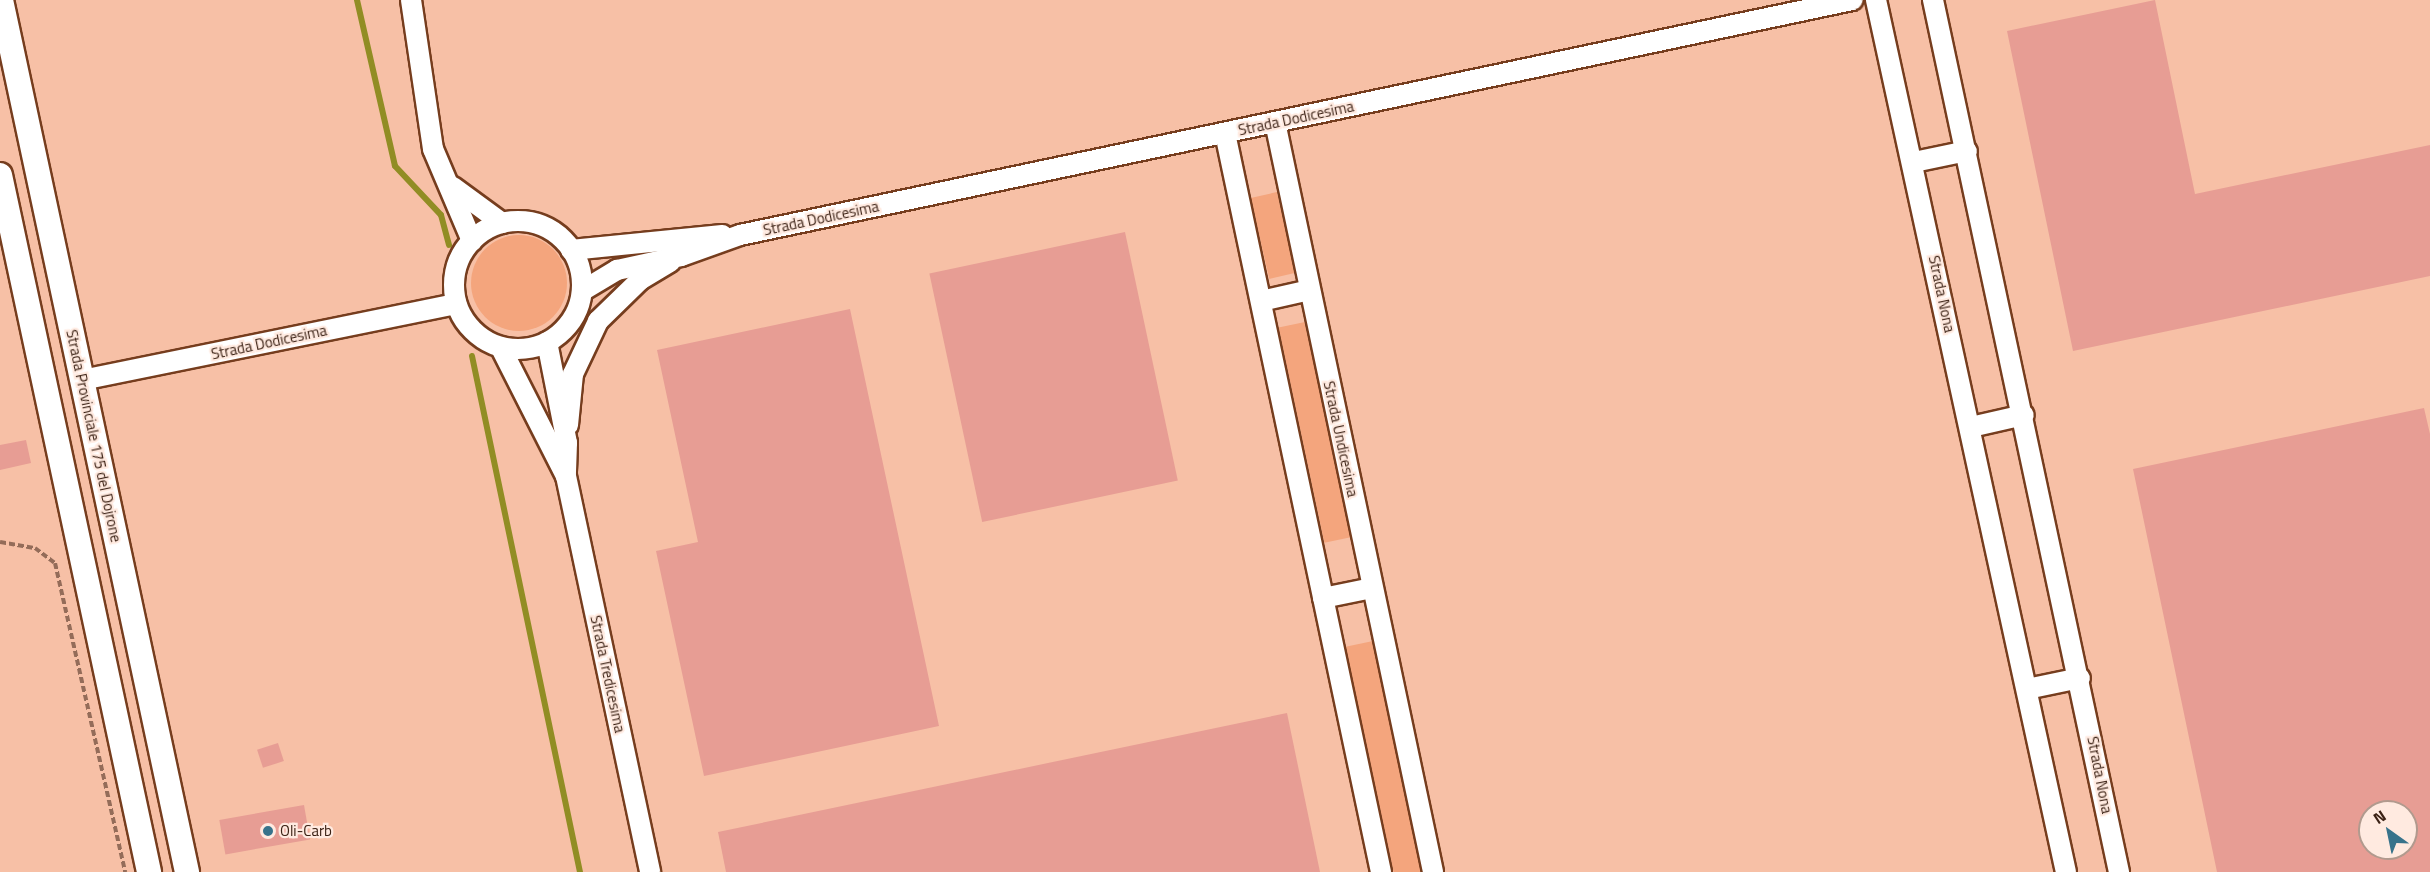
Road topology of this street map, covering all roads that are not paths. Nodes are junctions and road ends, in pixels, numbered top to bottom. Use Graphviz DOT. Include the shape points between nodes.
graph roads {
  1 [pos="1,0"];
  2 [pos="411,0"];
  3 [pos="1852,0"];
  4 [pos="1876,0"];
  5 [pos="1933,0"];
  6 [pos="1275,122"];
  7 [pos="1225,133"];
  8 [pos="1967,151"];
  9 [pos="1914,162"];
  10 [pos="0,175"];
  11 [pos="451,185"];
  12 [pos="502,224"];
  13 [pos="740,235"];
  14 [pos="472,241"];
  15 [pos="571,250"];
  16 [pos="681,256"];
  17 [pos="1310,290"];
  18 [pos="582,291"];
  19 [pos="1261,301"];
  20 [pos="456,304"];
  21 [pos="547,342"];
  22 [pos="501,348"];
  23 [pos="82,380"];
  24 [pos="2024,416"];
  25 [pos="1971,427"];
  26 [pos="567,443"];
  27 [pos="566,477"];
  28 [pos="1372,588"];
  29 [pos="1323,598"];
  30 [pos="2080,678"];
  31 [pos="2027,689"];
  32 [pos="149,872"];
  33 [pos="187,872"];
  34 [pos="650,872"];
  35 [pos="1382,872"];
  36 [pos="1433,872"];
  37 [pos="2066,872"];
  38 [pos="2119,872"];
  1 -- 23 [label="street, Strada Provinciale 175 del Dojrone"];
  2 -- 11 [label="street" via="433,149"];
  3 -- 6 [label="street, Strada Dodicesima"];
  4 -- 9 [label="street, Strada Nona"];
  5 -- 8 [label="street, Strada Nona"];
  6 -- 7 [label="street, Strada Dodicesima"];
  6 -- 17 [label="street, Strada Undicesima"];
  7 -- 13 [label="street, Strada Dodicesima"];
  7 -- 19 [label="street"];
  8 -- 9 [label="street"];
  8 -- 24 [label="street, Strada Nona"];
  9 -- 25 [label="street, Strada Nona"];
  10 -- 32 [label="street"];
  11 -- 12 [label="street"];
  11 -- 14 [label="street"];
  12 -- 14 [label="street"];
  12 -- 15 [label="street" via="541,225"];
  13 -- 15 [label="street" via="674,236"];
  13 -- 16 [label="street"];
  14 -- 20 [label="street" via="455,270"];
  15 -- 18 [label="street"];
  16 -- 18 [label="street" via="617,270"];
  16 -- 26 [label="street" via="618,298 582,348 573,374"];
  17 -- 19 [label="street"];
  17 -- 28 [label="street, Strada Undicesima"];
  18 -- 21 [label="street" via="569,324"];
  19 -- 29 [label="street"];
  20 -- 22 [label="street" via="473,331"];
  20 -- 23 [label="street, Strada Dodicesima"];
  21 -- 22 [label="street" via="530,348"];
  21 -- 26 [label="street"];
  22 -- 27 [label="street"];
  23 -- 33 [label="street, Strada Provinciale 175 del Dojrone"];
  24 -- 25 [label="street"];
  24 -- 30 [label="street, Strada Nona"];
  25 -- 31 [label="street, Strada Nona"];
  26 -- 27 [label="street"];
  27 -- 34 [label="street, Strada Tredicesima"];
  28 -- 29 [label="street"];
  28 -- 36 [label="street, Strada Undicesima"];
  29 -- 35 [label="street"];
  30 -- 31 [label="street"];
  30 -- 38 [label="street, Strada Nona"];
  31 -- 37 [label="street, Strada Nona"];
}
